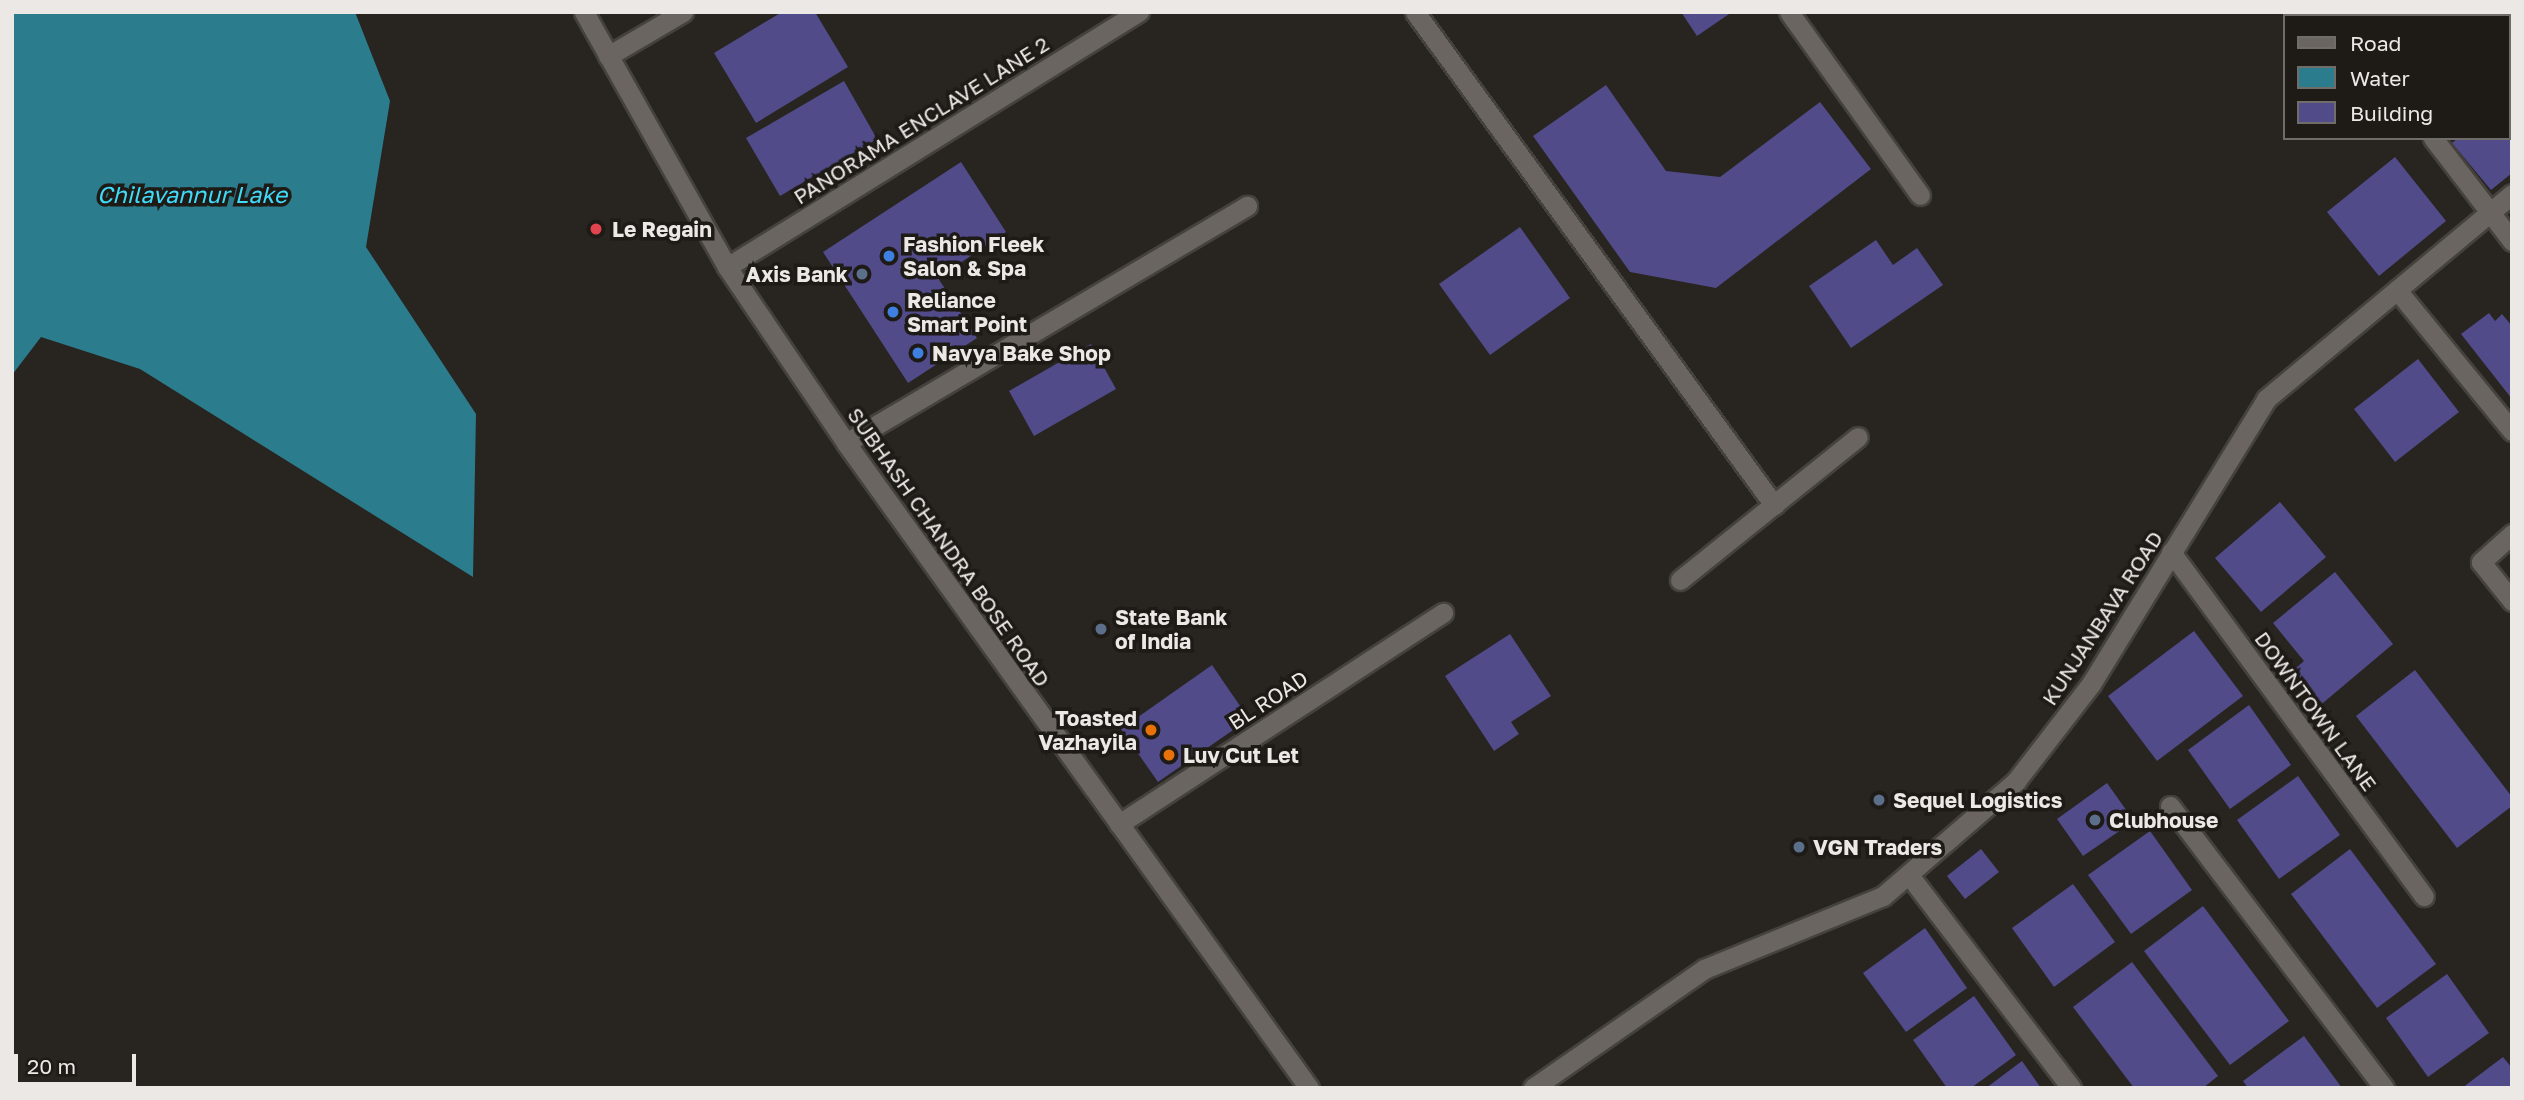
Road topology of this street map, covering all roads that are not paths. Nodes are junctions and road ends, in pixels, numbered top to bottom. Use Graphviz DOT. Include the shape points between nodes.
graph roads {
  1 [pos="584,12"];
  2 [pos="683,12"];
  3 [pos="1139,12"];
  4 [pos="1415,12"];
  5 [pos="1789,12"];
  6 [pos="608,56"];
  7 [pos="2435,140"];
  8 [pos="2512,194"];
  9 [pos="1920,195"];
  10 [pos="1247,205"];
  11 [pos="2489,212"];
  12 [pos="2512,241"];
  13 [pos="727,267"];
  14 [pos="2397,290"];
  15 [pos="2512,431"];
  16 [pos="1858,437"];
  17 [pos="846,443"];
  18 [pos="1774,505"];
  19 [pos="2512,534"];
  20 [pos="2171,552"];
  21 [pos="1680,580"];
  22 [pos="2512,601"];
  23 [pos="1443,613"];
  24 [pos="2170,806"];
  25 [pos="1119,824"];
  26 [pos="1909,875"];
  27 [pos="2424,896"];
  28 [pos="1309,1088"];
  29 [pos="1533,1088"];
  30 [pos="2071,1088"];
  31 [pos="2384,1088"];
  1 -- 6 [label="street, SUBHASH CHANDRA BOSE ROAD"];
  2 -- 6 [label="street"];
  3 -- 13 [label="street, PANORAMA ENCLAVE LANE 2"];
  4 -- 18 [label="street"];
  5 -- 9 [label="street"];
  6 -- 13 [label="street, SUBHASH CHANDRA BOSE ROAD"];
  7 -- 11 [label="street"];
  8 -- 11 [label="street, KUNJANBAVA ROAD"];
  10 -- 17 [label="street"];
  11 -- 12 [label="street"];
  11 -- 14 [label="street, KUNJANBAVA ROAD"];
  13 -- 17 [label="street, SUBHASH CHANDRA BOSE ROAD"];
  14 -- 15 [label="street"];
  14 -- 20 [label="street, KUNJANBAVA ROAD" via="2266,399"];
  16 -- 18 [label="street"];
  17 -- 25 [label="street, SUBHASH CHANDRA BOSE ROAD"];
  18 -- 21 [label="street"];
  19 -- 22 [label="street" via="2481,562"];
  20 -- 26 [label="street, KUNJANBAVA ROAD" via="2091,684 2016,781"];
  20 -- 27 [label="street, DOWNTOWN LANE"];
  23 -- 25 [label="street, BL ROAD"];
  24 -- 31 [label="street"];
  25 -- 28 [label="street, SUBHASH CHANDRA BOSE ROAD"];
  26 -- 29 [label="street, KUNJANBAVA ROAD" via="1883,895 1704,968"];
  26 -- 30 [label="street"];
}
